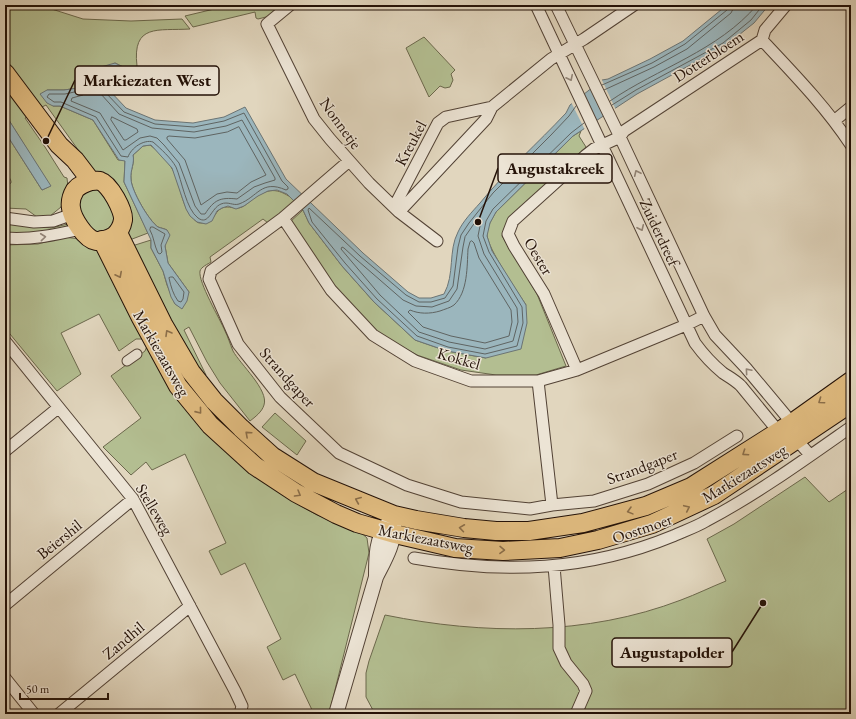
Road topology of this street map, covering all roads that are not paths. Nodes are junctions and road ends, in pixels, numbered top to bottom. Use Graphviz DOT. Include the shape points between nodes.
graph roads {
  1 [pos="290,5"];
  2 [pos="536,5"];
  3 [pos="556,5"];
  4 [pos="634,5"];
  5 [pos="786,5"];
  6 [pos="762,40"];
  7 [pos="575,46"];
  8 [pos="558,54"];
  9 [pos="5,73"];
  10 [pos="851,106"];
  11 [pos="492,107"];
  12 [pos="834,121"];
  13 [pos="620,137"];
  14 [pos="602,145"];
  15 [pos="851,145"];
  16 [pos="349,161"];
  17 [pos="83,185"];
  18 [pos="397,209"];
  19 [pos="5,218"];
  20 [pos="283,218"];
  21 [pos="77,222"];
  22 [pos="110,237"];
  23 [pos="5,238"];
  24 [pos="437,242"];
  25 [pos="704,316"];
  26 [pos="686,325"];
  27 [pos="5,341"];
  28 [pos="137,354"];
  29 [pos="127,361"];
  30 [pos="577,370"];
  31 [pos="538,381"];
  32 [pos="851,381"];
  33 [pos="851,403"];
  34 [pos="58,408"];
  35 [pos="785,427"];
  36 [pos="851,427"];
  37 [pos="736,436"];
  38 [pos="797,440"];
  39 [pos="5,452"];
  40 [pos="810,455"];
  41 [pos="134,499"];
  42 [pos="552,505"];
  43 [pos="394,515"];
  44 [pos="388,532"];
  45 [pos="414,558"];
  46 [pos="554,566"];
  47 [pos="5,605"];
  48 [pos="190,606"];
  49 [pos="5,678"];
  50 [pos="34,714"];
  51 [pos="59,714"];
  52 [pos="240,714"];
  53 [pos="336,714"];
  54 [pos="576,714"];
  1 -- 16 [label="street, Nonnetje" via="267,24 314,119"];
  2 -- 8 [label="street, Zuiderdreef"];
  3 -- 7 [label="street, Zuiderdreef"];
  4 -- 7 [label="street, Kreukel"];
  5 -- 6 [label="street" via="765,30"];
  6 -- 12 [label="street, Dotterbloem"];
  6 -- 13 [label="street, Dotterbloem" via="624,131"];
  7 -- 8 [label="street, Kreukel"];
  7 -- 13 [label="street, Zuiderdreef"];
  8 -- 11 [label="street, Kreukel"];
  8 -- 14 [label="street, Zuiderdreef, one-way"];
  9 -- 17 [label="main road" via="59,145 75,160"];
  10 -- 12 [label="street"];
  11 -- 18 [label="street, Kreukel" via="486,119"];
  11 -- 18 [label="street, Kreukel" via="446,117 438,123"];
  12 -- 15 [label="street, Dotterbloem"];
  13 -- 14 [label="street, Dotterbloem"];
  25 -- 13 [label="street, Zuiderdreef, one-way"];
  14 -- 26 [label="street, Zuiderdreef, one-way"];
  14 -- 30 [label="street, Oester" via="585,156 513,221 508,234 544,294"];
  16 -- 18 [label="street, Nonnetje"];
  16 -- 20 [label="street, Strandgaper"];
  17 -- 21 [label="main road" via="72,196 70,207"];
  17 -- 22 [label="main road" via="101,181 107,186 122,211 122,224"];
  18 -- 24 [label="street, Nonnetje"];
  19 -- 21 [label="street" via="34,222"];
  20 -- 31 [label="street, Kokkel" via="331,290 373,335 415,361 471,381"];
  20 -- 42 [label="street, Strandgaper" via="211,271 209,279 238,344 280,397 339,453 407,485 461,502 530,509"];
  21 -- 22 [label="main road" via="90,238 96,241"];
  23 -- 21 [label="street, one-way" via="49,236"];
  43 -- 22 [label="main road, Markiezaatsweg, one-way" via="313,482 272,456 241,428 214,401 191,372"];
  22 -- 44 [label="main road, Markiezaatsweg, one-way" via="141,318 178,386 210,425 255,466 296,493 357,523"];
  25 -- 26 [label="street, Kokkel"];
  35 -- 25 [label="street, Zuiderdreef, one-way" via="746,368 715,336"];
  26 -- 30 [label="street, Kokkel"];
  26 -- 35 [label="street, Zuiderdreef" via="704,355"];
  27 -- 34 [label="street, Stelleweg"];
  28 -- 29 [label="street"];
  30 -- 31 [label="street, Kokkel"];
  31 -- 42 [label="street"];
  32 -- 35 [label="main road, Markiezaatsweg, one-way"];
  33 -- 38 [label="main road, Markiezaatsweg"];
  34 -- 39 [label="street"];
  34 -- 41 [label="street, Stelleweg"];
  35 -- 38 [label="street, Zuiderdreef"];
  35 -- 38 [label="street, Zuiderdreef"];
  35 -- 43 [label="main road, Markiezaatsweg, one-way" via="691,487 646,506 583,523 529,531 496,531"];
  36 -- 40 [label="street, Oostmoer"];
  37 -- 42 [label="street, Strandgaper" via="694,463 648,484 594,501"];
  38 -- 40 [label="street, Zuiderdreef"];
  44 -- 38 [label="main road, Markiezaatsweg, one-way" via="456,548 503,551 560,548 598,540 652,524 714,495"];
  40 -- 46 [label="street, Oostmoer" via="705,522 655,543 619,554"];
  41 -- 47 [label="street, Beiershil"];
  41 -- 48 [label="street, Stelleweg"];
  43 -- 44 [label="street"];
  44 -- 53 [label="street" via="376,554 376,578"];
  45 -- 46 [label="street, Oostmoer" via="490,567"];
  46 -- 54 [label="street" via="559,648 566,663 586,691"];
  48 -- 51 [label="street, Zandhil"];
  48 -- 52 [label="street, Stelleweg" via="242,706"];
  49 -- 50 [label="street"];
}
